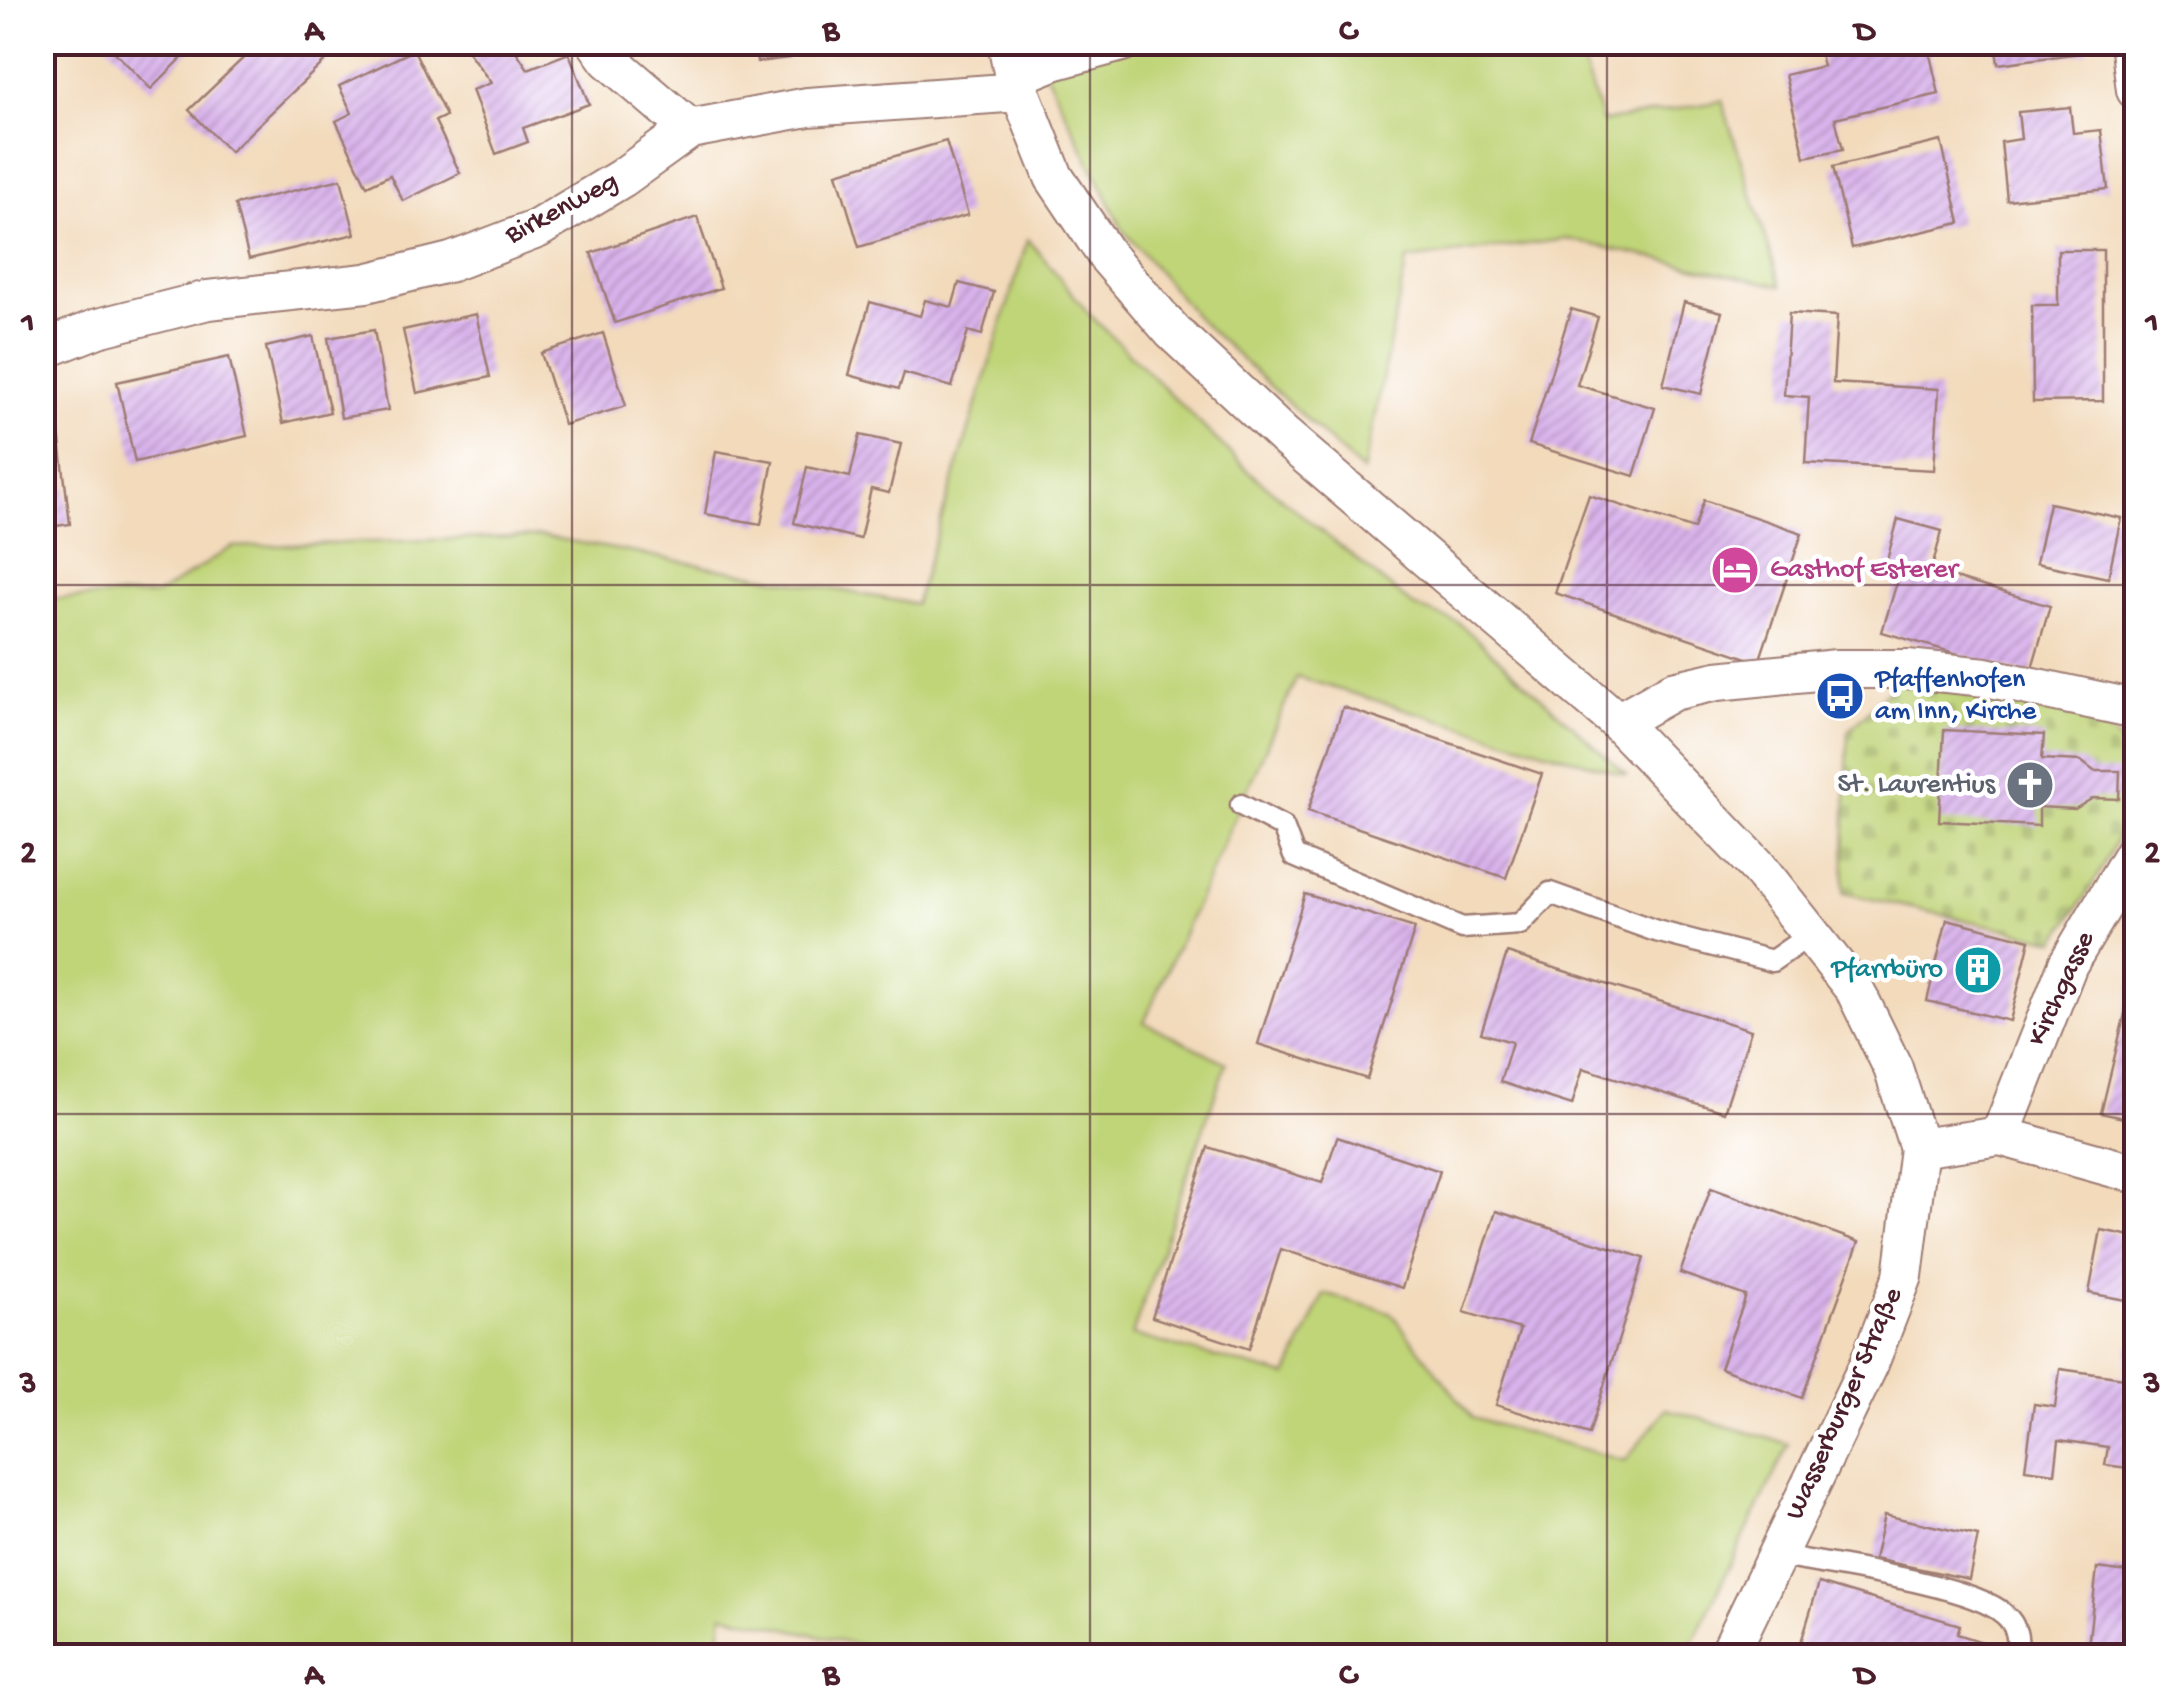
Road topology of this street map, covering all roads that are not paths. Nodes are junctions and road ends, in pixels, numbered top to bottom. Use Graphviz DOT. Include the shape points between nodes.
graph roads {
  1 [pos="596,42"];
  2 [pos="1122,42"];
  3 [pos="2130,42"];
  4 [pos="1014,70"];
  5 [pos="2136,90"];
  6 [pos="690,129"];
  7 [pos="42,350"];
  8 [pos="2136,710"];
  9 [pos="1618,722"];
  10 [pos="1241,805"];
  11 [pos="2136,848"];
  12 [pos="1812,934"];
  13 [pos="2000,1136"];
  14 [pos="1918,1148"];
  15 [pos="2136,1174"];
  16 [pos="1776,1555"];
  17 [pos="1728,1656"];
  18 [pos="2018,1656"];
  1 -- 6 [label="street"];
  2 -- 4 [label="street, Birkenweg"];
  3 -- 5 [label="street"];
  4 -- 6 [label="street, Birkenweg"];
  4 -- 9 [label="street, Wasserburger Straße" via="1054,176 1107,256 1173,332 1284,436"];
  6 -- 7 [label="street, Birkenweg" via="537,228 451,262 366,282 208,300"];
  8 -- 9 [label="street" via="1986,678 1836,669 1716,680 1673,691"];
  9 -- 12 [label="street, Wasserburger Straße" via="1756,865"];
  10 -- 12 [label="lane" via="1283,826 1294,856 1462,928 1520,924 1550,893 1656,931 1772,961"];
  11 -- 13 [label="street, Kirchgasse" via="2068,964"];
  12 -- 14 [label="street, Wasserburger Straße" via="1855,990 1893,1068"];
  13 -- 14 [label="street"];
  13 -- 15 [label="street"];
  14 -- 16 [label="street, Wasserburger Straße" via="1903,1276"];
  16 -- 17 [label="street, Wasserburger Straße"];
  16 -- 18 [label="lane" via="1968,1594 2004,1613 2018,1632"];
}
